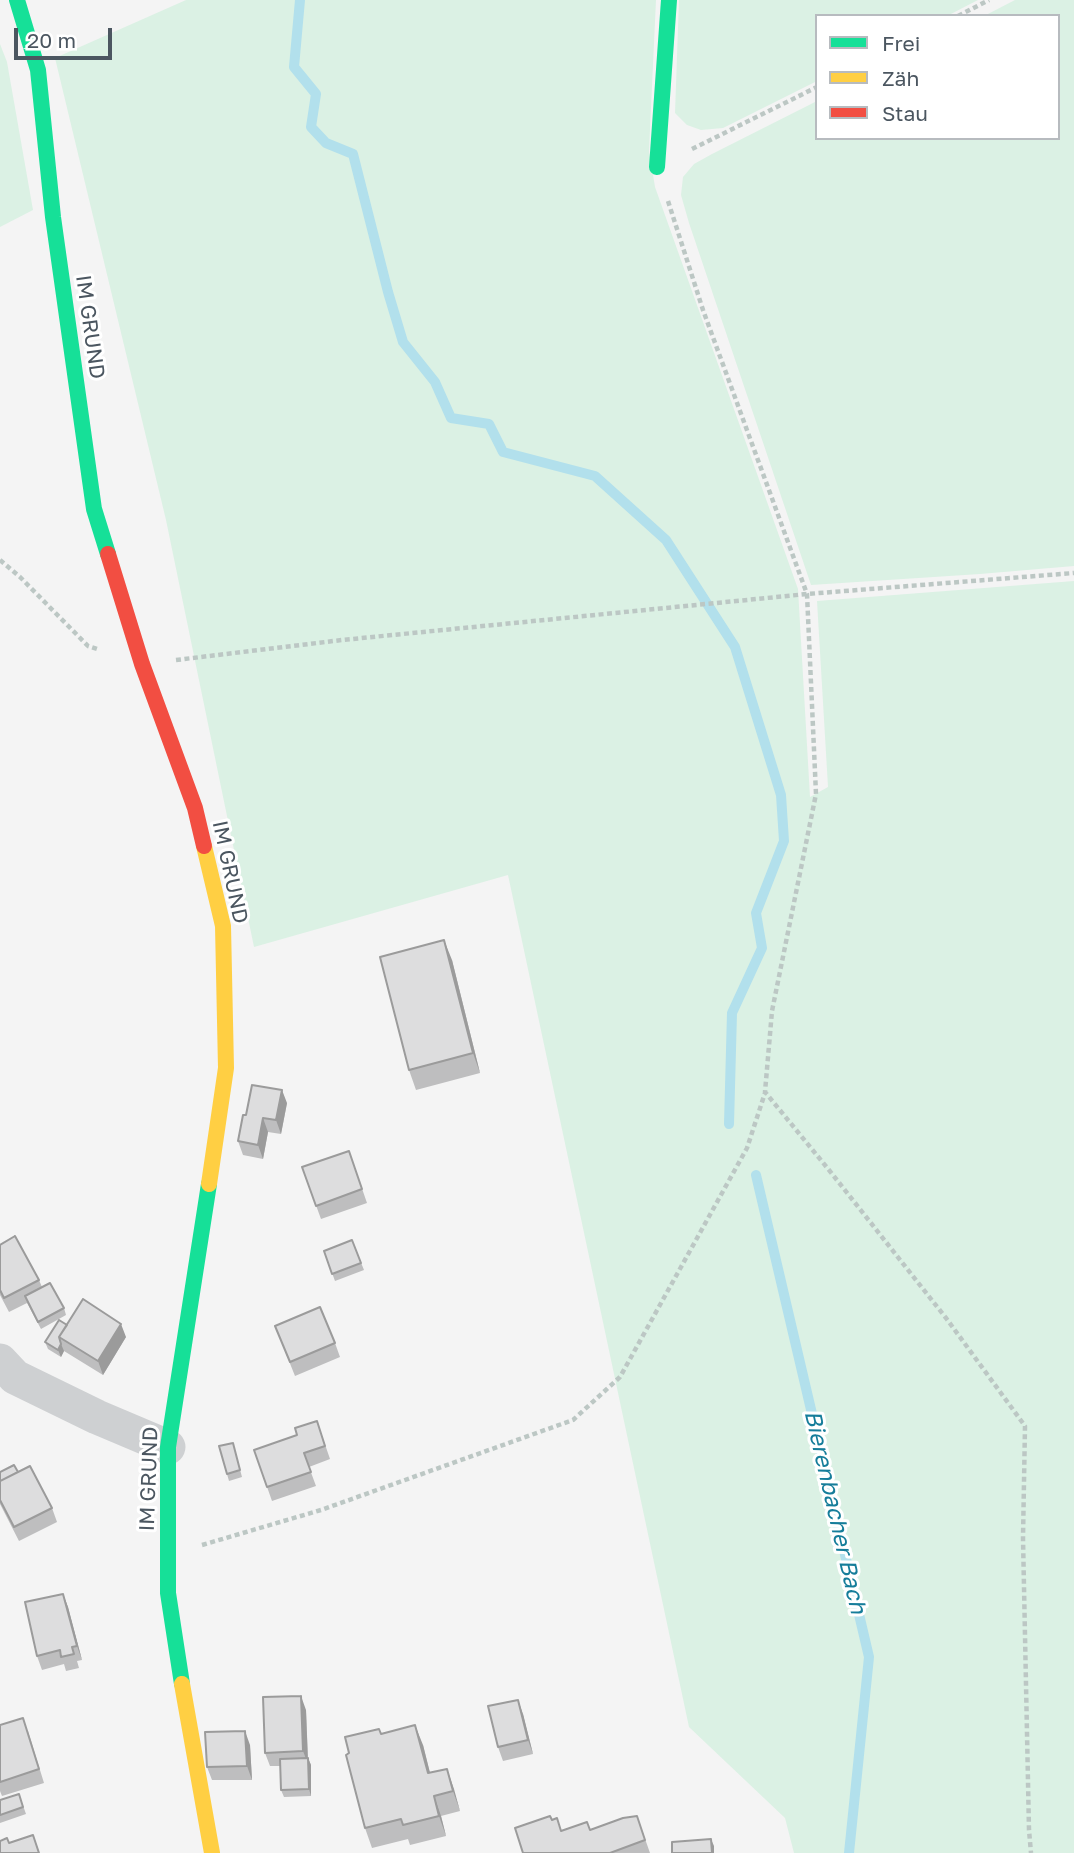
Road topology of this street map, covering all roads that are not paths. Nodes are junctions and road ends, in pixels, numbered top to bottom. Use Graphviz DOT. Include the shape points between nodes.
graph roads {
  1 [pos="17,0"];
  2 [pos="669,0"];
  3 [pos="657,167"];
  4 [pos="0,1362"];
  5 [pos="168,1447"];
  6 [pos="212,1853"];
  1 -- 5 [label="street, IM GRUND" via="38,70 53,217 94,509 142,664 195,808 223,926 226,1068"];
  2 -- 3 [label="street"];
  4 -- 5 [label="street" via="15,1377"];
  5 -- 6 [label="street, IM GRUND" via="168,1593"];
}
